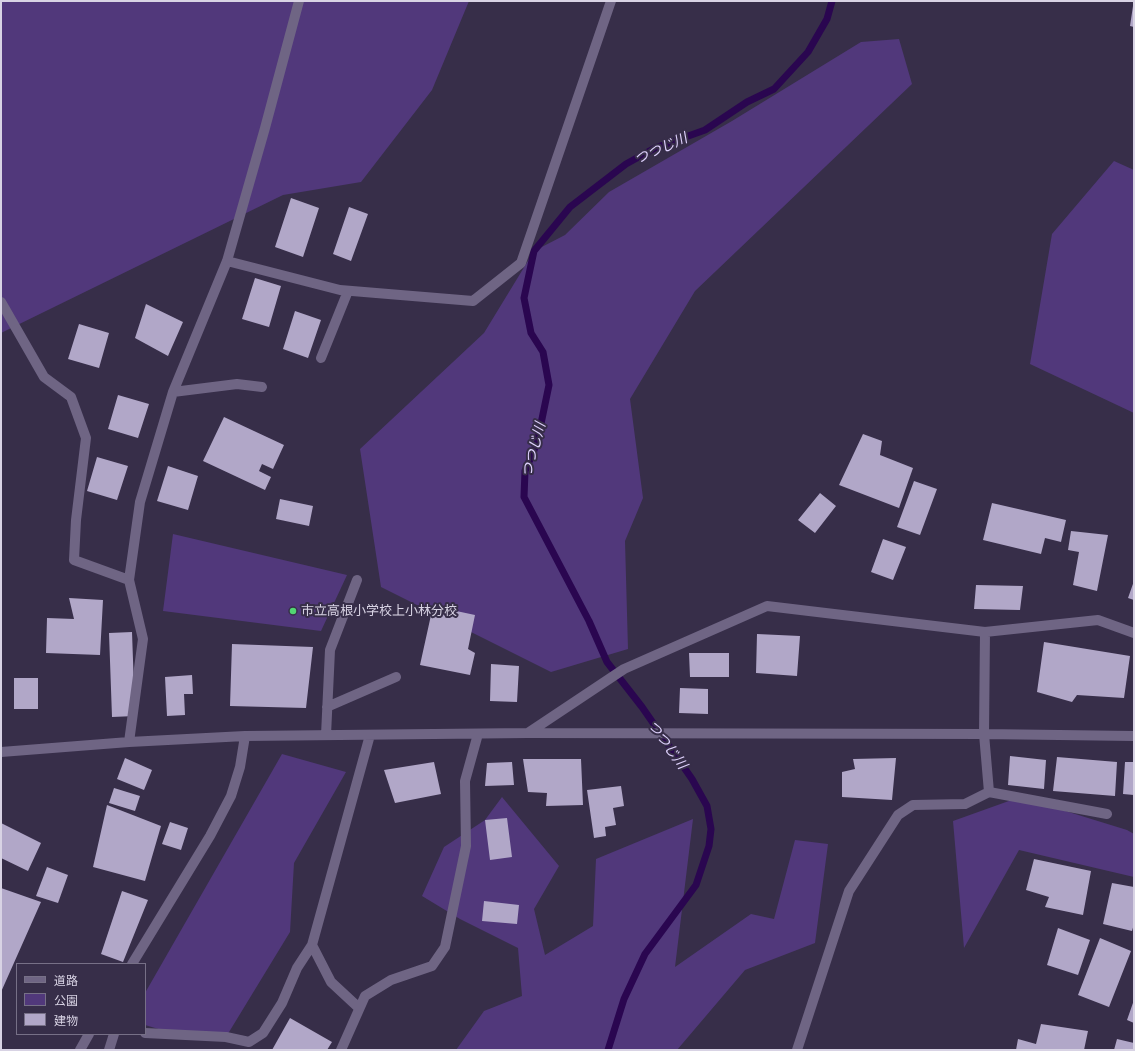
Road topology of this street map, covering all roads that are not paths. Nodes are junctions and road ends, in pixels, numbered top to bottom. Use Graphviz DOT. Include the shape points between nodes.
graph roads {
  1 [pos="299,1"];
  2 [pos="611,1"];
  3 [pos="227,261"];
  4 [pos="348,291"];
  5 [pos="1,302"];
  6 [pos="321,358"];
  7 [pos="262,388"];
  8 [pos="173,392"];
  9 [pos="129,580"];
  10 [pos="357,580"];
  11 [pos="985,632"];
  12 [pos="1134,633"];
  13 [pos="396,677"];
  14 [pos="327,707"];
  15 [pos="528,733"];
  16 [pos="478,734"];
  17 [pos="984,734"];
  18 [pos="326,735"];
  19 [pos="370,735"];
  20 [pos="245,736"];
  21 [pos="1134,736"];
  22 [pos="129,742"];
  23 [pos="1,752"];
  24 [pos="988,792"];
  25 [pos="1107,814"];
  26 [pos="312,945"];
  27 [pos="133,963"];
  28 [pos="359,1008"];
  29 [pos="146,1033"];
  30 [pos="88,1035"];
  31 [pos="114,1035"];
  32 [pos="249,1046"];
  33 [pos="80,1050"];
  34 [pos="108,1050"];
  35 [pos="341,1050"];
  36 [pos="797,1050"];
  1 -- 3 [label="street"];
  2 -- 4 [label="street" via="521,263 473,301"];
  3 -- 4 [label="street"];
  3 -- 8 [label="street"];
  4 -- 6 [label="street"];
  5 -- 9 [label="street" via="44,377 71,397 86,438 74,560"];
  7 -- 8 [label="street" via="237,384"];
  8 -- 9 [label="street" via="140,502"];
  9 -- 22 [label="street" via="143,639"];
  10 -- 14 [label="street" via="330,650"];
  11 -- 12 [label="street" via="1098,620"];
  11 -- 15 [label="street" via="767,606 624,669"];
  11 -- 17 [label="street"];
  13 -- 14 [label="street"];
  14 -- 18 [label="street"];
  15 -- 16 [label="street"];
  15 -- 17 [label="street"];
  16 -- 19 [label="street"];
  16 -- 28 [label="street" via="465,781 466,846 445,947 432,966 391,980 365,996"];
  17 -- 21 [label="street"];
  17 -- 24 [label="street"];
  18 -- 19 [label="street"];
  18 -- 20 [label="street"];
  19 -- 26 [label="street"];
  20 -- 22 [label="street"];
  20 -- 27 [label="street" via="240,767 231,796 210,836"];
  22 -- 23 [label="street"];
  24 -- 25 [label="street"];
  24 -- 36 [label="street" via="965,804 913,805 898,815 849,891"];
  26 -- 28 [label="street" via="331,982"];
  26 -- 32 [label="street" via="296,968 282,1003 263,1032"];
  28 -- 35 [label="street"];
  29 -- 32 [label="street" via="226,1038"];
  30 -- 33 [label="street"];
  31 -- 34 [label="street"];
}
